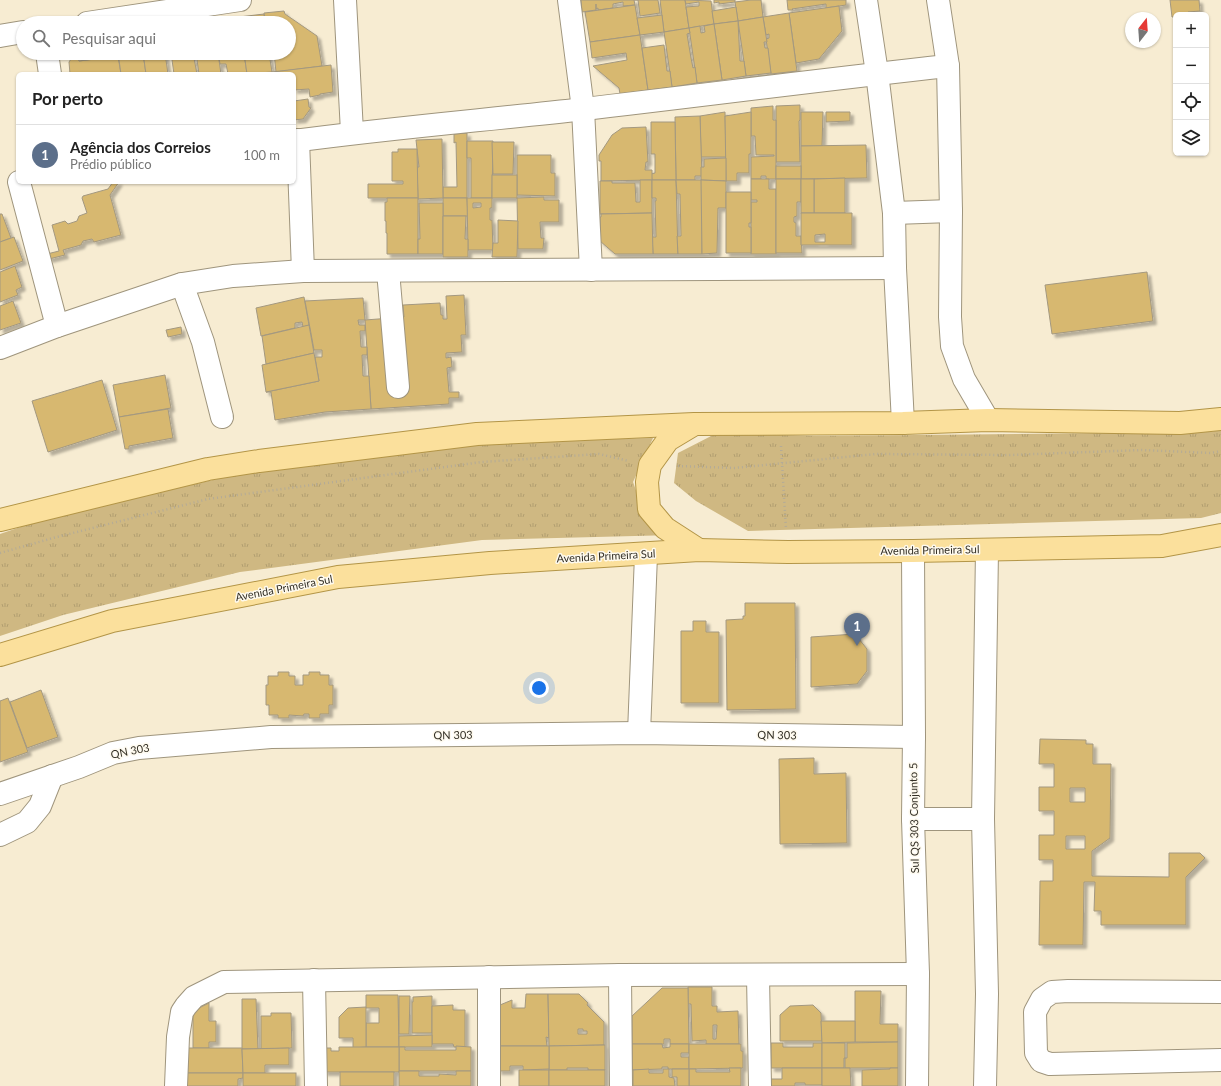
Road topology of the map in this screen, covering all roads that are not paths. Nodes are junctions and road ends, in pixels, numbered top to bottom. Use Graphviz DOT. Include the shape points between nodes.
graph roads {
  1 [pos="240,0"];
  2 [pos="345,0"];
  3 [pos="569,0"];
  4 [pos="866,0"];
  5 [pos="938,0"];
  6 [pos="134,16"];
  7 [pos="16,33"];
  8 [pos="0,36"];
  9 [pos="48,60"];
  10 [pos="948,66"];
  11 [pos="50,72"];
  12 [pos="877,73"];
  13 [pos="583,109"];
  14 [pos="352,132"];
  15 [pos="296,140"];
  16 [pos="16,183"];
  17 [pos="21,184"];
  18 [pos="0,185"];
  19 [pos="951,211"];
  20 [pos="894,213"];
  21 [pos="894,268"];
  22 [pos="388,270"];
  23 [pos="590,270"];
  24 [pos="304,271"];
  25 [pos="182,284"];
  26 [pos="57,326"];
  27 [pos="0,348"];
  28 [pos="398,388"];
  29 [pos="222,418"];
  30 [pos="1221,419"];
  31 [pos="988,420"];
  32 [pos="903,423"];
  33 [pos="694,424"];
  34 [pos="0,520"];
  35 [pos="1221,535"];
  36 [pos="699,550"];
  37 [pos="987,550"];
  38 [pos="913,551"];
  39 [pos="646,555"];
  40 [pos="0,655"];
  41 [pos="639,733"];
  42 [pos="914,737"];
  43 [pos="52,776"];
  44 [pos="0,794"];
  45 [pos="913,819"];
  46 [pos="983,819"];
  47 [pos="0,835"];
  48 [pos="918,974"];
  49 [pos="620,975"];
  50 [pos="758,976"];
  51 [pos="489,977"];
  52 [pos="314,980"];
  53 [pos="1221,992"];
  54 [pos="1221,1060"];
  55 [pos="990,1084"];
  56 [pos="176,1086"];
  57 [pos="316,1086"];
  58 [pos="489,1086"];
  59 [pos="621,1086"];
  60 [pos="760,1086"];
  61 [pos="917,1086"];
  1 -- 6 [label="street"];
  2 -- 14 [label="street"];
  3 -- 13 [label="street"];
  4 -- 12 [label="street"];
  5 -- 10 [label="street"];
  7 -- 8 [label="street"];
  9 -- 11 [label="street"];
  10 -- 12 [label="street"];
  10 -- 19 [label="street"];
  12 -- 13 [label="street"];
  12 -- 20 [label="street"];
  13 -- 14 [label="street"];
  13 -- 23 [label="street"];
  14 -- 15 [label="street"];
  15 -- 24 [label="street"];
  16 -- 18 [label="street"];
  17 -- 26 [label="street"];
  19 -- 20 [label="street"];
  19 -- 31 [label="street" via="952,346 964,379"];
  20 -- 21 [label="street"];
  21 -- 23 [label="street"];
  21 -- 32 [label="street"];
  22 -- 23 [label="street"];
  22 -- 24 [label="street"];
  22 -- 28 [label="street"];
  24 -- 25 [label="street" via="233,276"];
  25 -- 26 [label="street"];
  25 -- 29 [label="street" via="203,342"];
  26 -- 27 [label="street"];
  30 -- 31 [label="main road" via="1180,423"];
  31 -- 32 [label="main road"];
  32 -- 33 [label="main road"];
  33 -- 34 [label="main road" via="477,434 259,461 208,469"];
  33 -- 36 [label="main road" via="668,440 650,465 647,482 649,509 665,528"];
  35 -- 37 [label="main road, Avenida Primeira Sul" via="1162,546"];
  36 -- 38 [label="main road, Avenida Primeira Sul"];
  36 -- 39 [label="main road, Avenida Primeira Sul"];
  37 -- 38 [label="main road, Avenida Primeira Sul"];
  37 -- 46 [label="street"];
  38 -- 42 [label="street, Sul QS 303 Conjunto 5"];
  39 -- 40 [label="main road, Avenida Primeira Sul" via="490,563 338,577 112,621"];
  39 -- 41 [label="street"];
  41 -- 42 [label="street, QN 303"];
  41 -- 43 [label="street, QN 303" via="270,737 140,748 113,753"];
  42 -- 45 [label="street, Sul QS 303 Conjunto 5"];
  43 -- 44 [label="street, QN 303"];
  43 -- 47 [label="street" via="40,806 27,822"];
  45 -- 46 [label="street"];
  45 -- 48 [label="street, Sul QS 303 Conjunto 5"];
  46 -- 55 [label="street"];
  48 -- 50 [label="street"];
  48 -- 61 [label="street, Sul QS 303 Conjunto 5"];
  49 -- 50 [label="street"];
  49 -- 51 [label="street"];
  49 -- 59 [label="street"];
  50 -- 60 [label="street"];
  51 -- 52 [label="street"];
  51 -- 58 [label="street"];
  52 -- 56 [label="street" via="224,982 194,997 182,1012"];
  52 -- 57 [label="street"];
  53 -- 54 [label="street" via="1052,992 1042,1000 1035,1012 1036,1053 1041,1061 1050,1064"];
}
